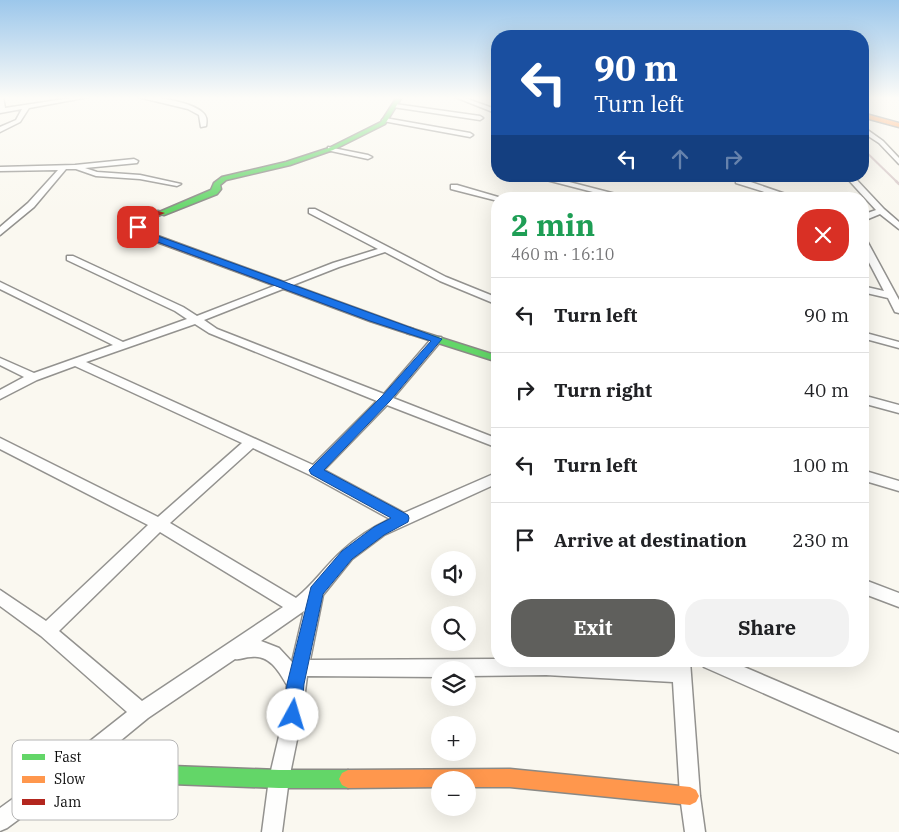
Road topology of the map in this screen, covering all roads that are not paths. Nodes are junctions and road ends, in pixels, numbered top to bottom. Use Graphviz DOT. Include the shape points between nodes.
graph roads {
  1 [pos="357,136"];
  2 [pos="873,136"];
  3 [pos="331,149"];
  4 [pos="368,157"];
  5 [pos="134,161"];
  6 [pos="899,162"];
  7 [pos="64,167"];
  8 [pos="75,167"];
  9 [pos="0,170"];
  10 [pos="560,182"];
  11 [pos="742,182"];
  12 [pos="854,182"];
  13 [pos="177,184"];
  14 [pos="454,187"];
  15 [pos="602,192"];
  16 [pos="774,192"];
  17 [pos="864,192"];
  18 [pos="491,196"];
  19 [pos="869,198"];
  20 [pos="312,211"];
  21 [pos="881,211"];
  22 [pos="869,216"];
  23 [pos="899,226"];
  24 [pos="0,232"];
  25 [pos="386,249"];
  26 [pos="869,257"];
  27 [pos="70,258"];
  28 [pos="0,285"];
  29 [pos="285,285"];
  30 [pos="869,291"];
  31 [pos="892,296"];
  32 [pos="491,299"];
  33 [pos="899,310"];
  34 [pos="198,320"];
  35 [pos="869,337"];
  36 [pos="437,339"];
  37 [pos="899,345"];
  38 [pos="123,346"];
  39 [pos="491,357"];
  40 [pos="0,360"];
  41 [pos="75,362"];
  42 [pos="33,377"];
  43 [pos="0,395"];
  44 [pos="386,399"];
  45 [pos="869,401"];
  46 [pos="899,410"];
  47 [pos="491,441"];
  48 [pos="0,443"];
  49 [pos="250,443"];
  50 [pos="315,470"];
  51 [pos="869,477"];
  52 [pos="491,480"];
  53 [pos="899,486"];
  54 [pos="403,518"];
  55 [pos="159,524"];
  56 [pos="869,589"];
  57 [pos="316,592"];
  58 [pos="0,598"];
  59 [pos="899,600"];
  60 [pos="297,607"];
  61 [pos="47,631"];
  62 [pos="226,656"];
  63 [pos="724,667"];
  64 [pos="681,668"];
  65 [pos="298,676"];
  66 [pos="141,712"];
  67 [pos="106,740"];
  68 [pos="899,744"];
  69 [pos="178,775"];
  70 [pos="279,779"];
  71 [pos="690,796"];
  72 [pos="12,812"];
  73 [pos="0,821"];
  74 [pos="272,832"];
  75 [pos="695,832"];
  1 -- 3 [label="street"];
  2 -- 6 [label="street"];
  3 -- 4 [label="street"];
  3 -- 29 [label="street" via="288,164 224,178 216,184 214,192 140,221 138,227 142,233"];
  5 -- 8 [label="street"];
  7 -- 8 [label="street"];
  7 -- 9 [label="street"];
  7 -- 24 [label="street" via="31,205"];
  8 -- 13 [label="street" via="84,172"];
  10 -- 15 [label="street"];
  11 -- 16 [label="street"];
  12 -- 17 [label="street"];
  14 -- 18 [label="street"];
  19 -- 21 [label="street"];
  20 -- 25 [label="street"];
  21 -- 22 [label="street"];
  21 -- 23 [label="street"];
  25 -- 29 [label="street"];
  25 -- 32 [label="street" via="443,279"];
  26 -- 31 [label="street"];
  27 -- 34 [label="street"];
  28 -- 38 [label="street"];
  29 -- 34 [label="street"];
  29 -- 36 [label="street" via="373,319"];
  30 -- 31 [label="street"];
  31 -- 33 [label="street"];
  34 -- 38 [label="street"];
  34 -- 44 [label="street" via="213,331"];
  35 -- 37 [label="street"];
  36 -- 39 [label="street"];
  36 -- 44 [label="street"];
  38 -- 41 [label="street"];
  40 -- 42 [label="street"];
  41 -- 42 [label="street"];
  41 -- 49 [label="street"];
  42 -- 43 [label="street"];
  44 -- 47 [label="street"];
  44 -- 50 [label="street"];
  45 -- 46 [label="street"];
  48 -- 55 [label="street"];
  49 -- 50 [label="street"];
  49 -- 55 [label="street"];
  50 -- 54 [label="street"];
  51 -- 53 [label="street"];
  52 -- 54 [label="street"];
  54 -- 57 [label="street" via="347,555"];
  55 -- 60 [label="street"];
  55 -- 61 [label="street"];
  56 -- 59 [label="street"];
  57 -- 60 [label="street"];
  57 -- 65 [label="street"];
  58 -- 61 [label="street"];
  60 -- 62 [label="street"];
  61 -- 66 [label="street"];
  62 -- 65 [label="street" via="248,648 264,648"];
  62 -- 66 [label="street"];
  63 -- 68 [label="street"];
  64 -- 65 [label="street" via="394,669"];
  64 -- 71 [label="street"];
  65 -- 70 [label="street"];
  66 -- 67 [label="street"];
  69 -- 70 [label="street"];
  70 -- 71 [label="street" via="510,778"];
  70 -- 74 [label="street"];
  71 -- 75 [label="street"];
  72 -- 73 [label="street"];
}
